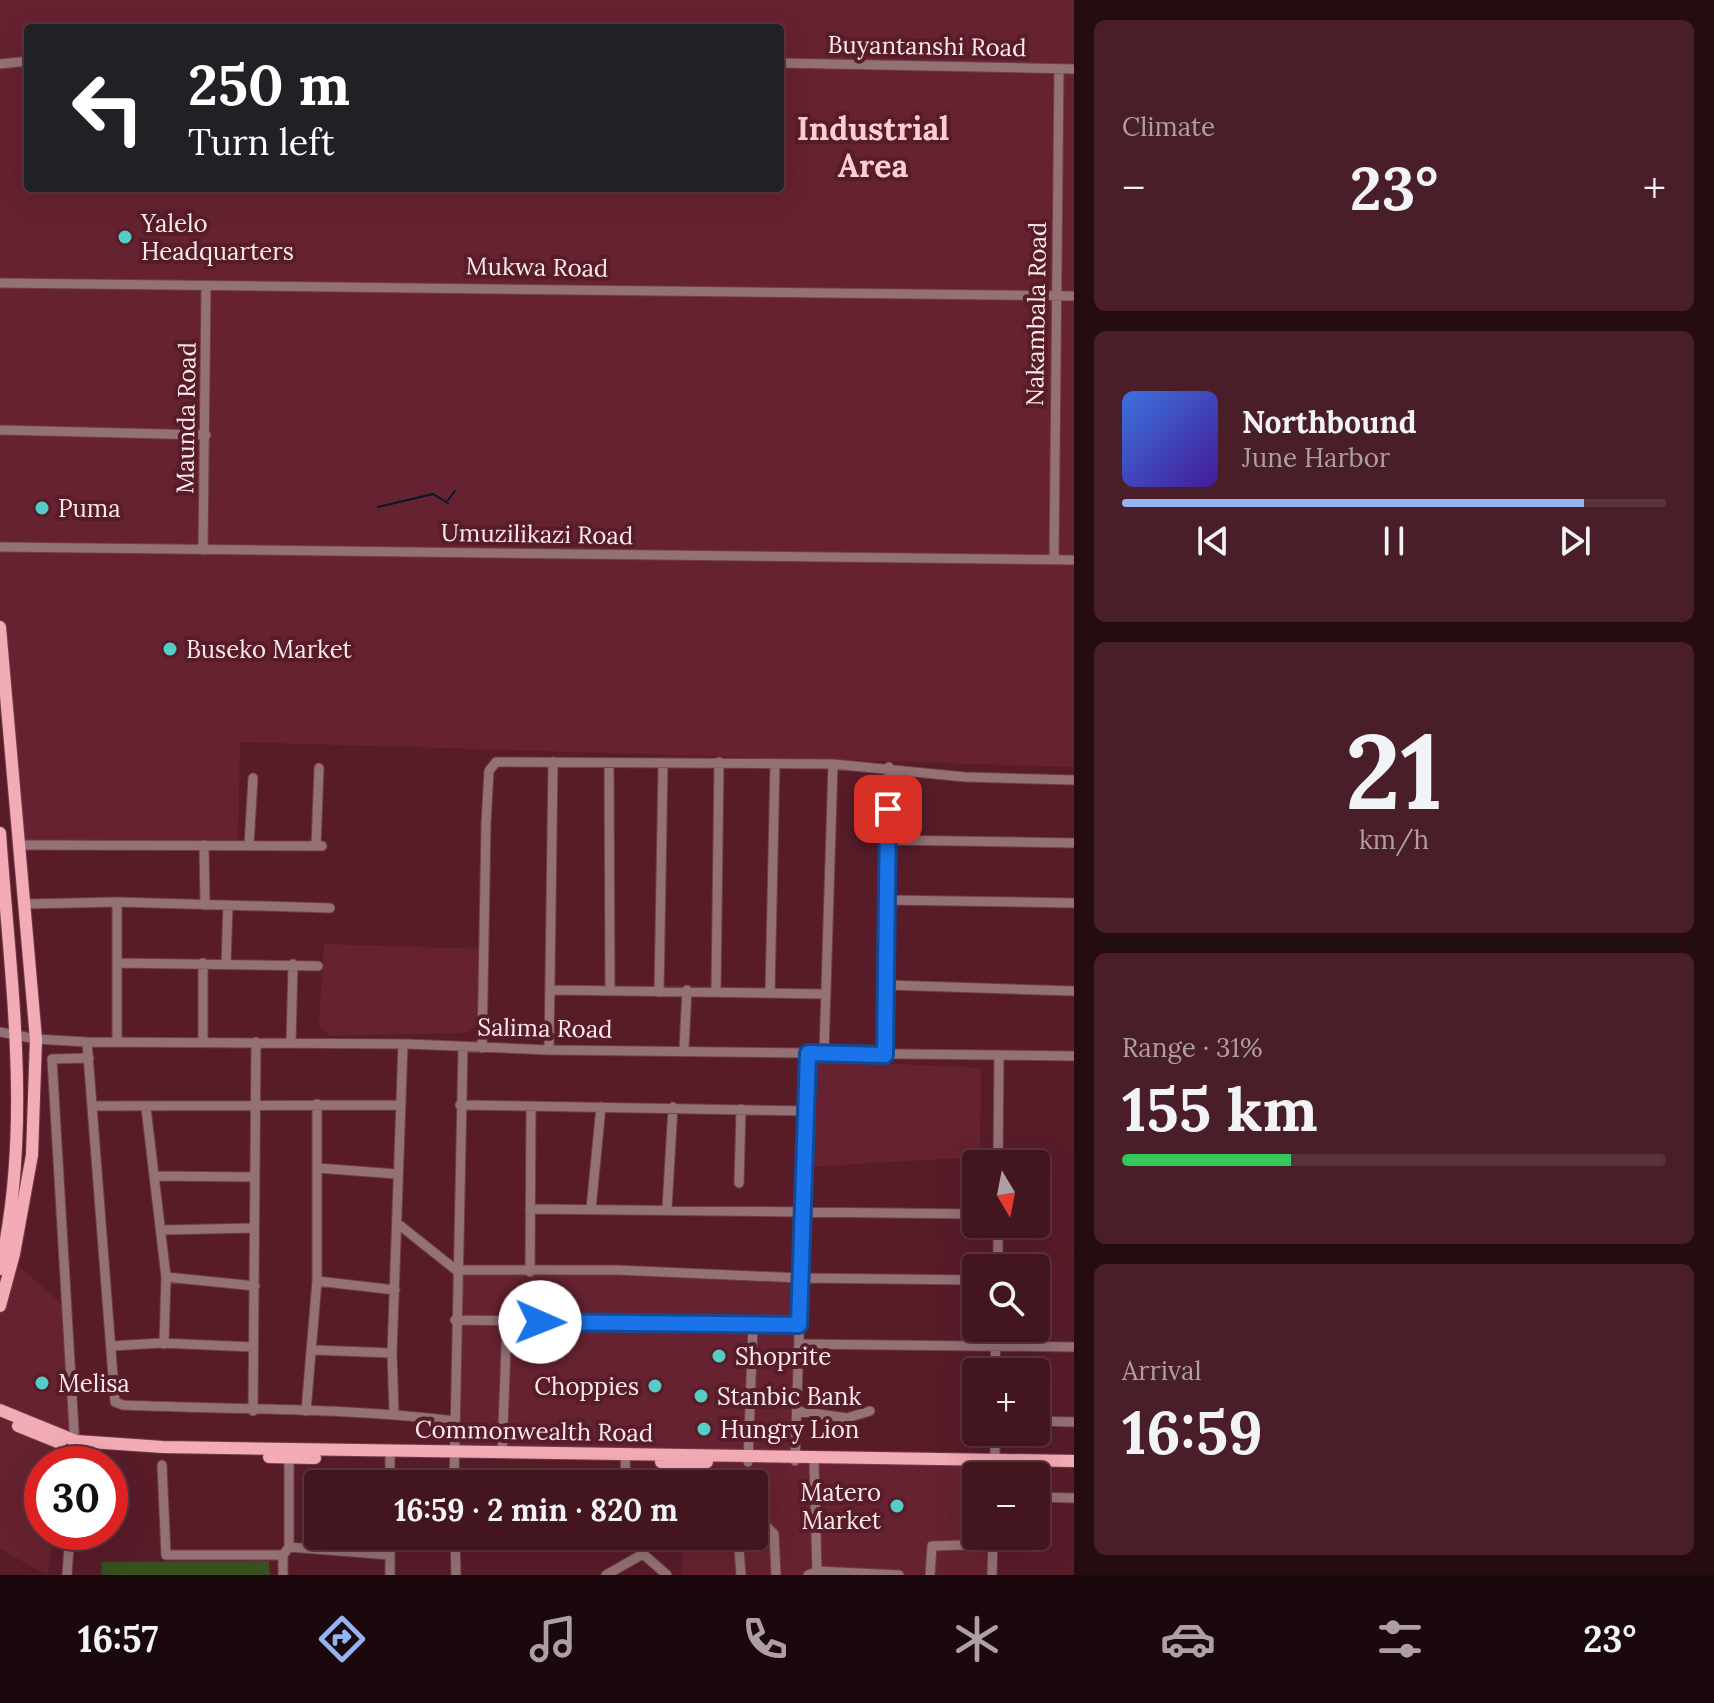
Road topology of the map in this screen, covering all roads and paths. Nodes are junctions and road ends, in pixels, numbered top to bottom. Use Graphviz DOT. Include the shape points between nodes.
graph roads {
  1 [pos="24,61"];
  2 [pos="784,63"];
  3 [pos="0,64"];
  4 [pos="1059,69"];
  5 [pos="1074,69"];
  6 [pos="0,283"];
  7 [pos="206,287"];
  8 [pos="1057,295"];
  9 [pos="1074,296"];
  10 [pos="0,430"];
  11 [pos="206,435"];
  12 [pos="0,547"];
  13 [pos="203,550"];
  14 [pos="1054,559"];
  15 [pos="1074,560"];
  16 [pos="0,627"];
  17 [pos="553,762"];
  18 [pos="719,762"];
  19 [pos="609,764"];
  20 [pos="775,764"];
  21 [pos="833,764"];
  22 [pos="663,765"];
  23 [pos="889,767"];
  24 [pos="319,768"];
  25 [pos="253,778"];
  26 [pos="1074,780"];
  27 [pos="0,833"];
  28 [pos="887,840"];
  29 [pos="1074,843"];
  30 [pos="21,845"];
  31 [pos="204,845"];
  32 [pos="249,845"];
  33 [pos="886,900"];
  34 [pos="117,902"];
  35 [pos="1074,903"];
  36 [pos="25,904"];
  37 [pos="205,905"];
  38 [pos="228,905"];
  39 [pos="330,908"];
  40 [pos="117,963"];
  41 [pos="203,963"];
  42 [pos="226,964"];
  43 [pos="293,964"];
  44 [pos="318,966"];
  45 [pos="887,985"];
  46 [pos="553,990"];
  47 [pos="610,990"];
  48 [pos="687,990"];
  49 [pos="716,991"];
  50 [pos="1074,991"];
  51 [pos="659,992"];
  52 [pos="770,993"];
  53 [pos="824,994"];
  54 [pos="0,1032"];
  55 [pos="16,1035"];
  56 [pos="36,1039"];
  57 [pos="87,1042"];
  58 [pos="117,1042"];
  59 [pos="203,1042"];
  60 [pos="256,1042"];
  61 [pos="291,1043"];
  62 [pos="403,1044"];
  63 [pos="463,1047"];
  64 [pos="482,1048"];
  65 [pos="684,1049"];
  66 [pos="549,1050"];
  67 [pos="808,1053"];
  68 [pos="824,1053"];
  69 [pos="885,1055"];
  70 [pos="999,1055"];
  71 [pos="1074,1056"];
  72 [pos="89,1058"];
  73 [pos="317,1104"];
  74 [pos="400,1105"];
  75 [pos="460,1105"];
  76 [pos="93,1106"];
  77 [pos="255,1106"];
  78 [pos="531,1106"];
  79 [pos="601,1107"];
  80 [pos="673,1107"];
  81 [pos="146,1108"];
  82 [pos="741,1109"];
  83 [pos="807,1111"];
  84 [pos="998,1150"];
  85 [pos="317,1168"];
  86 [pos="397,1174"];
  87 [pos="154,1176"];
  88 [pos="253,1177"];
  89 [pos="739,1183"];
  90 [pos="667,1208"];
  91 [pos="530,1209"];
  92 [pos="591,1209"];
  93 [pos="802,1212"];
  94 [pos="962,1214"];
  95 [pos="397,1223"];
  96 [pos="254,1228"];
  97 [pos="162,1230"];
  98 [pos="0,1269"];
  99 [pos="456,1270"];
  100 [pos="530,1272"];
  101 [pos="166,1277"];
  102 [pos="800,1278"];
  103 [pos="962,1280"];
  104 [pos="317,1281"];
  105 [pos="255,1286"];
  106 [pos="395,1290"];
  107 [pos="0,1306"];
  108 [pos="455,1320"];
  109 [pos="507,1321"];
  110 [pos="753,1325"];
  111 [pos="799,1325"];
  112 [pos="995,1342"];
  113 [pos="164,1344"];
  114 [pos="799,1344"];
  115 [pos="112,1346"];
  116 [pos="995,1346"];
  117 [pos="253,1347"];
  118 [pos="1074,1347"];
  119 [pos="313,1350"];
  120 [pos="392,1353"];
  121 [pos="995,1358"];
  122 [pos="0,1410"];
  123 [pos="253,1411"];
  124 [pos="306,1411"];
  125 [pos="797,1411"];
  126 [pos="870,1411"];
  127 [pos="394,1413"];
  128 [pos="0,1418"];
  129 [pos="455,1421"];
  130 [pos="1050,1421"];
  131 [pos="1074,1422"];
  132 [pos="77,1444"];
  133 [pos="502,1453"];
  134 [pos="454,1455"];
  135 [pos="289,1457"];
  136 [pos="390,1458"];
  137 [pos="625,1458"];
  138 [pos="748,1458"];
  139 [pos="795,1458"];
  140 [pos="814,1461"];
  141 [pos="1074,1461"];
  142 [pos="1050,1463"];
  143 [pos="162,1465"];
  144 [pos="962,1466"];
  145 [pos="962,1466"];
  146 [pos="1050,1468"];
  147 [pos="1074,1468"];
  148 [pos="390,1470"];
  149 [pos="454,1470"];
  150 [pos="625,1470"];
  151 [pos="1050,1497"];
  152 [pos="1074,1498"];
  153 [pos="768,1529"];
  154 [pos="962,1545"];
  155 [pos="69,1550"];
  156 [pos="390,1550"];
  157 [pos="455,1550"];
  158 [pos="640,1550"];
  159 [pos="739,1550"];
  160 [pos="993,1550"];
  161 [pos="286,1551"];
  162 [pos="643,1554"];
  163 [pos="390,1555"];
  164 [pos="813,1573"];
  165 [pos="67,1575"];
  166 [pos="283,1575"];
  167 [pos="390,1575"];
  168 [pos="456,1575"];
  169 [pos="606,1575"];
  170 [pos="667,1575"];
  171 [pos="741,1575"];
  172 [pos="776,1575"];
  173 [pos="899,1575"];
  174 [pos="930,1575"];
  175 [pos="992,1575"];
  1 -- 3 [label="street"];
  2 -- 4 [label="street, Buyantanshi Road"];
  4 -- 5 [label="street, Buyantanshi Road"];
  4 -- 8 [label="street, Nakambala Road"];
  6 -- 7 [label="street, Mukwa Road"];
  7 -- 8 [label="street, Mukwa Road"];
  7 -- 11 [label="street, Maunda Road"];
  8 -- 9 [label="street, Mukwa Road"];
  8 -- 14 [label="street, Nakambala Road"];
  10 -- 11 [label="street"];
  11 -- 13 [label="street, Maunda Road"];
  12 -- 13 [label="street, Umuzilikazi Road"];
  13 -- 14 [label="street, Umuzilikazi Road"];
  14 -- 15 [label="street, Umuzilikazi Road"];
  16 -- 30 [label="main road"];
  17 -- 19 [label="street"];
  17 -- 46 [label="street"];
  17 -- 64 [label="street" via="508,760 496,762 489,771"];
  18 -- 20 [label="street"];
  18 -- 22 [label="street"];
  18 -- 49 [label="street"];
  19 -- 22 [label="street"];
  19 -- 47 [label="street"];
  20 -- 21 [label="street"];
  20 -- 52 [label="street"];
  21 -- 23 [label="street"];
  21 -- 53 [label="street"];
  22 -- 51 [label="street"];
  23 -- 26 [label="street" via="956,776"];
  23 -- 28 [label="street"];
  24 -- 32 [label="street" via="319,846"];
  25 -- 32 [label="street"];
  27 -- 55 [label="main road"];
  28 -- 29 [label="street"];
  28 -- 33 [label="street"];
  30 -- 31 [label="street"];
  30 -- 36 [label="main road"];
  31 -- 32 [label="street"];
  31 -- 37 [label="street"];
  33 -- 35 [label="street"];
  33 -- 45 [label="street"];
  34 -- 36 [label="street"];
  34 -- 37 [label="street"];
  34 -- 40 [label="street"];
  36 -- 56 [label="main road"];
  37 -- 38 [label="street"];
  38 -- 39 [label="street"];
  38 -- 42 [label="street"];
  40 -- 41 [label="street"];
  40 -- 58 [label="street"];
  41 -- 42 [label="street"];
  41 -- 59 [label="street"];
  42 -- 43 [label="street"];
  43 -- 44 [label="street"];
  43 -- 61 [label="street"];
  45 -- 50 [label="street"];
  45 -- 69 [label="street"];
  46 -- 47 [label="street"];
  46 -- 66 [label="street"];
  47 -- 51 [label="street"];
  48 -- 49 [label="street"];
  48 -- 51 [label="street"];
  48 -- 65 [label="street"];
  49 -- 52 [label="street"];
  52 -- 53 [label="street"];
  53 -- 68 [label="street"];
  54 -- 55 [label="street, Salima Road"];
  55 -- 56 [label="street, Salima Road"];
  55 -- 98 [label="main road" via="18,1155"];
  56 -- 57 [label="street, Salima Road"];
  56 -- 107 [label="main road" via="32,1155"];
  57 -- 58 [label="street, Salima Road"];
  57 -- 72 [label="street"];
  58 -- 59 [label="street, Salima Road"];
  59 -- 60 [label="street, Salima Road"];
  60 -- 61 [label="street, Salima Road"];
  60 -- 77 [label="street"];
  61 -- 62 [label="street, Salima Road"];
  62 -- 63 [label="street, Salima Road"];
  62 -- 74 [label="street"];
  63 -- 64 [label="street, Salima Road"];
  63 -- 75 [label="street"];
  64 -- 66 [label="street, Salima Road"];
  65 -- 66 [label="street, Salima Road"];
  65 -- 67 [label="street, Salima Road"];
  67 -- 68 [label="street, Salima Road"];
  67 -- 83 [label="street"];
  68 -- 69 [label="street, Salima Road"];
  69 -- 70 [label="street, Salima Road"];
  70 -- 71 [label="street, Salima Road"];
  70 -- 84 [label="street"];
  72 -- 76 [label="street"];
  72 -- 132 [label="street" via="52,1059"];
  73 -- 74 [label="street"];
  73 -- 77 [label="street"];
  73 -- 85 [label="street"];
  74 -- 86 [label="street"];
  75 -- 78 [label="street"];
  75 -- 99 [label="street"];
  76 -- 81 [label="street"];
  76 -- 115 [label="street"];
  77 -- 81 [label="street"];
  77 -- 88 [label="street"];
  78 -- 79 [label="street"];
  78 -- 91 [label="street"];
  79 -- 80 [label="street"];
  79 -- 92 [label="street"];
  80 -- 82 [label="street"];
  80 -- 90 [label="street"];
  81 -- 87 [label="street"];
  82 -- 83 [label="street"];
  82 -- 89 [label="street"];
  83 -- 93 [label="street"];
  85 -- 86 [label="street"];
  85 -- 104 [label="street"];
  86 -- 95 [label="street"];
  87 -- 88 [label="street"];
  87 -- 97 [label="street"];
  88 -- 96 [label="street"];
  90 -- 92 [label="street"];
  90 -- 93 [label="street"];
  91 -- 92 [label="street"];
  91 -- 100 [label="street"];
  93 -- 94 [label="street"];
  93 -- 102 [label="street"];
  95 -- 99 [label="street"];
  95 -- 106 [label="street"];
  96 -- 97 [label="street"];
  96 -- 105 [label="street"];
  97 -- 101 [label="street"];
  99 -- 100 [label="street"];
  99 -- 108 [label="street"];
  100 -- 102 [label="street"];
  101 -- 105 [label="street"];
  101 -- 113 [label="street"];
  102 -- 103 [label="street"];
  102 -- 111 [label="street"];
  104 -- 106 [label="street"];
  104 -- 119 [label="street"];
  105 -- 117 [label="street"];
  106 -- 120 [label="street"];
  108 -- 109 [label="street"];
  108 -- 129 [label="street"];
  109 -- 110 [label="street"];
  109 -- 133 [label="street"];
  110 -- 111 [label="street"];
  110 -- 138 [label="street"];
  111 -- 114 [label="street"];
  112 -- 116 [label="street"];
  113 -- 115 [label="street"];
  113 -- 117 [label="street"];
  114 -- 116 [label="street"];
  114 -- 125 [label="street"];
  115 -- 123 [label="street" via="115,1402"];
  116 -- 118 [label="street"];
  116 -- 121 [label="street"];
  117 -- 123 [label="street"];
  119 -- 120 [label="street"];
  119 -- 124 [label="street"];
  120 -- 127 [label="street"];
  122 -- 132 [label="main road, Commonwealth Road"];
  123 -- 124 [label="street"];
  124 -- 127 [label="street"];
  125 -- 126 [label="street" via="847,1418"];
  125 -- 139 [label="street"];
  127 -- 129 [label="street"];
  128 -- 132 [label="main road, Commonwealth Road"];
  129 -- 134 [label="street"];
  130 -- 131 [label="street"];
  132 -- 134 [label="main road, Commonwealth Road"];
  132 -- 135 [label="main road, Commonwealth Road"];
  133 -- 134 [label="main road, Commonwealth Road"];
  133 -- 137 [label="main road, Commonwealth Road"];
  134 -- 136 [label="main road, Commonwealth Road"];
  134 -- 137 [label="main road, Commonwealth Road"];
  134 -- 149 [label="street"];
  135 -- 136 [label="main road, Commonwealth Road"];
  135 -- 161 [label="street"];
  136 -- 148 [label="street"];
  137 -- 138 [label="main road, Commonwealth Road"];
  137 -- 150 [label="street"];
  138 -- 139 [label="main road, Commonwealth Road"];
  139 -- 140 [label="main road, Commonwealth Road"];
  139 -- 144 [label="main road, Commonwealth Road"];
  140 -- 145 [label="main road, Commonwealth Road"];
  140 -- 164 [label="street"];
  141 -- 142 [label="main road, Commonwealth Road"];
  143 -- 161 [label="street" via="166,1555"];
  146 -- 147 [label="main road, Commonwealth Road"];
  151 -- 152 [label="street"];
  153 -- 172 [label="street"];
  154 -- 174 [label="street" via="932,1546"];
  155 -- 165 [label="street"];
  156 -- 163 [label="street"];
  157 -- 168 [label="street"];
  158 -- 162 [label="street"];
  159 -- 171 [label="street"];
  160 -- 175 [label="street"];
  161 -- 163 [label="street"];
  161 -- 166 [label="street"];
  162 -- 169 [label="street"];
  162 -- 170 [label="street"];
  163 -- 167 [label="street"];
  164 -- 173 [label="street"];
}
